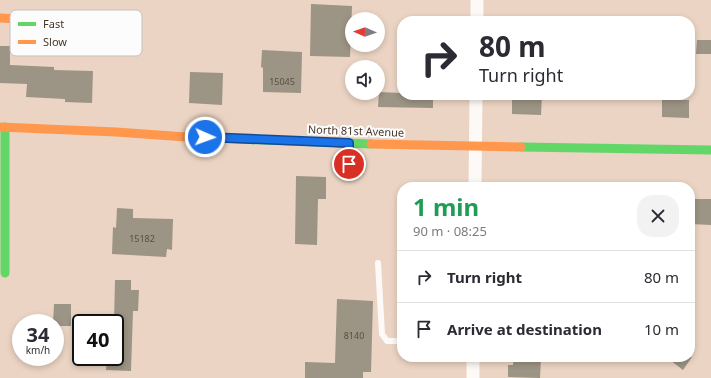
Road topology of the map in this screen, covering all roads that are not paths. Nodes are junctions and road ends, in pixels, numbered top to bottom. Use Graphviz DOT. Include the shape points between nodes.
graph roads {
  1 [pos="477,0"];
  2 [pos="477,16"];
  3 [pos="0,18"];
  4 [pos="10,19"];
  5 [pos="476,100"];
  6 [pos="3,127"];
  7 [pos="349,143"];
  8 [pos="476,147"];
  9 [pos="711,150"];
  10 [pos="349,164"];
  11 [pos="475,182"];
  12 [pos="378,263"];
  13 [pos="5,273"];
  14 [pos="397,341"];
  15 [pos="473,362"];
  16 [pos="473,378"];
  1 -- 2 [label="street"];
  3 -- 4 [label="street"];
  5 -- 8 [label="street"];
  6 -- 7 [label="street, North 81st Avenue"];
  6 -- 13 [label="street"];
  7 -- 8 [label="street, North 81st Avenue"];
  7 -- 10 [label="lane"];
  8 -- 9 [label="street, North 81st Avenue"];
  8 -- 11 [label="street"];
  12 -- 14 [label="lane" via="382,334 387,341"];
  15 -- 16 [label="street"];
}
